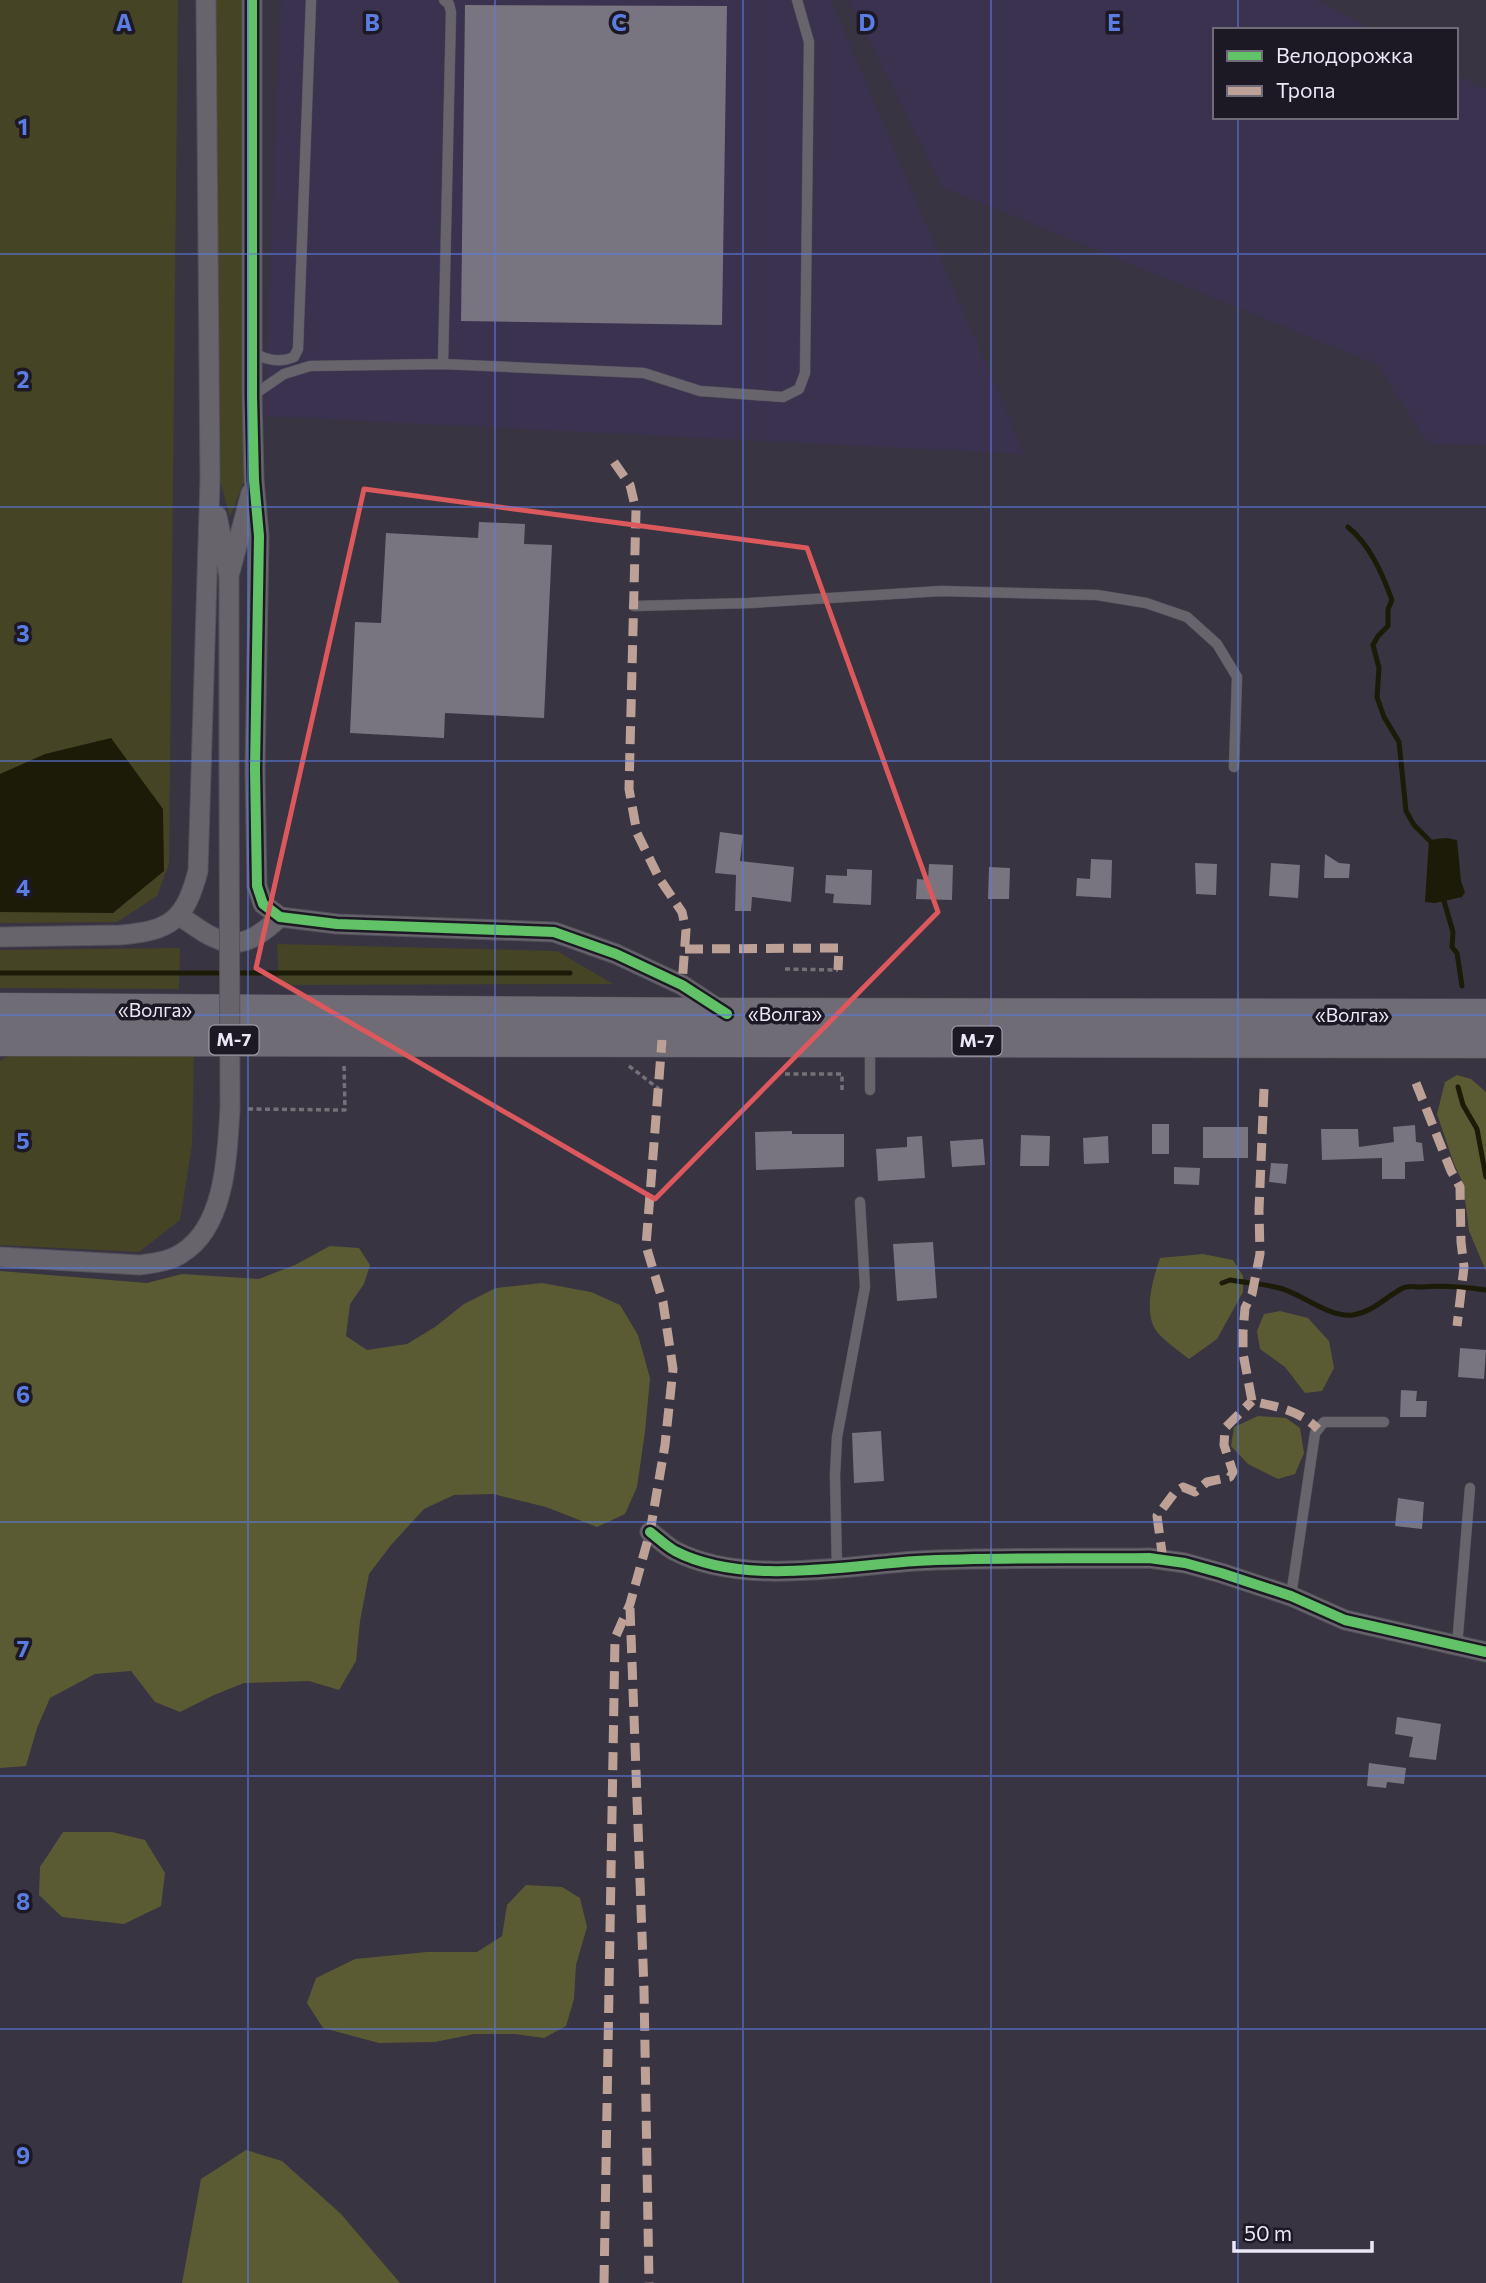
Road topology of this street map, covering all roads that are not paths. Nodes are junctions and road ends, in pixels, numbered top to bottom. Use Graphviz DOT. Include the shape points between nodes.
graph roads {
  1 [pos="206,0"];
  2 [pos="252,0"];
  3 [pos="311,0"];
  4 [pos="444,0"];
  5 [pos="797,0"];
  6 [pos="252,352"];
  7 [pos="443,364"];
  8 [pos="252,396"];
  9 [pos="210,480"];
  10 [pos="254,480"];
  11 [pos="229,576"];
  12 [pos="634,606"];
  13 [pos="1234,767"];
  14 [pos="180,916"];
  15 [pos="280,917"];
  16 [pos="0,937"];
  17 [pos="0,1009"];
  18 [pos="727,1014"];
  19 [pos="1486,1015"];
  20 [pos="870,1041"];
  21 [pos="4,1042"];
  22 [pos="1486,1042"];
  23 [pos="870,1090"];
  24 [pos="860,1202"];
  25 [pos="0,1257"];
  26 [pos="1384,1422"];
  27 [pos="1469,1488"];
  28 [pos="650,1532"];
  29 [pos="837,1569"];
  30 [pos="1291,1596"];
  31 [pos="1457,1646"];
  32 [pos="1486,1652"];
  1 -- 9 [label="street"];
  2 -- 6 [label="street"];
  3 -- 6 [label="lane" via="298,349 287,360 264,359"];
  4 -- 7 [label="lane" via="452,12"];
  5 -- 7 [label="lane" via="809,42 805,373 799,389 783,397 700,391 644,373"];
  6 -- 8 [label="street"];
  7 -- 8 [label="lane" via="310,366 284,374"];
  8 -- 10 [label="street"];
  9 -- 11 [label="street"];
  9 -- 14 [label="street" via="198,871"];
  10 -- 11 [label="street"];
  10 -- 15 [label="street" via="259,536 257,886 263,904"];
  11 -- 25 [label="street, bridge" via="234,1109 218,1202 203,1233 183,1253 159,1262 141,1265"];
  12 -- 13 [label="lane" via="941,591 1097,596 1146,603 1187,617 1217,644 1237,677"];
  14 -- 15 [label="street" via="214,940 229,943 263,934"];
  14 -- 16 [label="street" via="139,934"];
  15 -- 18 [label="street" via="337,924 554,932 682,985"];
  17 -- 18 [label="highway, «Волга» / М-7"];
  18 -- 19 [label="highway, «Волга» / М-7"];
  20 -- 21 [label="highway, «Волга» / М-7"];
  20 -- 22 [label="highway, «Волга» / М-7"];
  20 -- 23 [label="lane"];
  24 -- 29 [label="lane" via="865,1287 837,1437"];
  26 -- 30 [label="lane" via="1324,1422 1315,1433"];
  27 -- 31 [label="lane"];
  28 -- 29 [label="street" via="674,1550 740,1570"];
  29 -- 30 [label="street" via="916,1561 1149,1558 1185,1563"];
  30 -- 31 [label="street" via="1345,1620"];
  31 -- 32 [label="street"];
}
